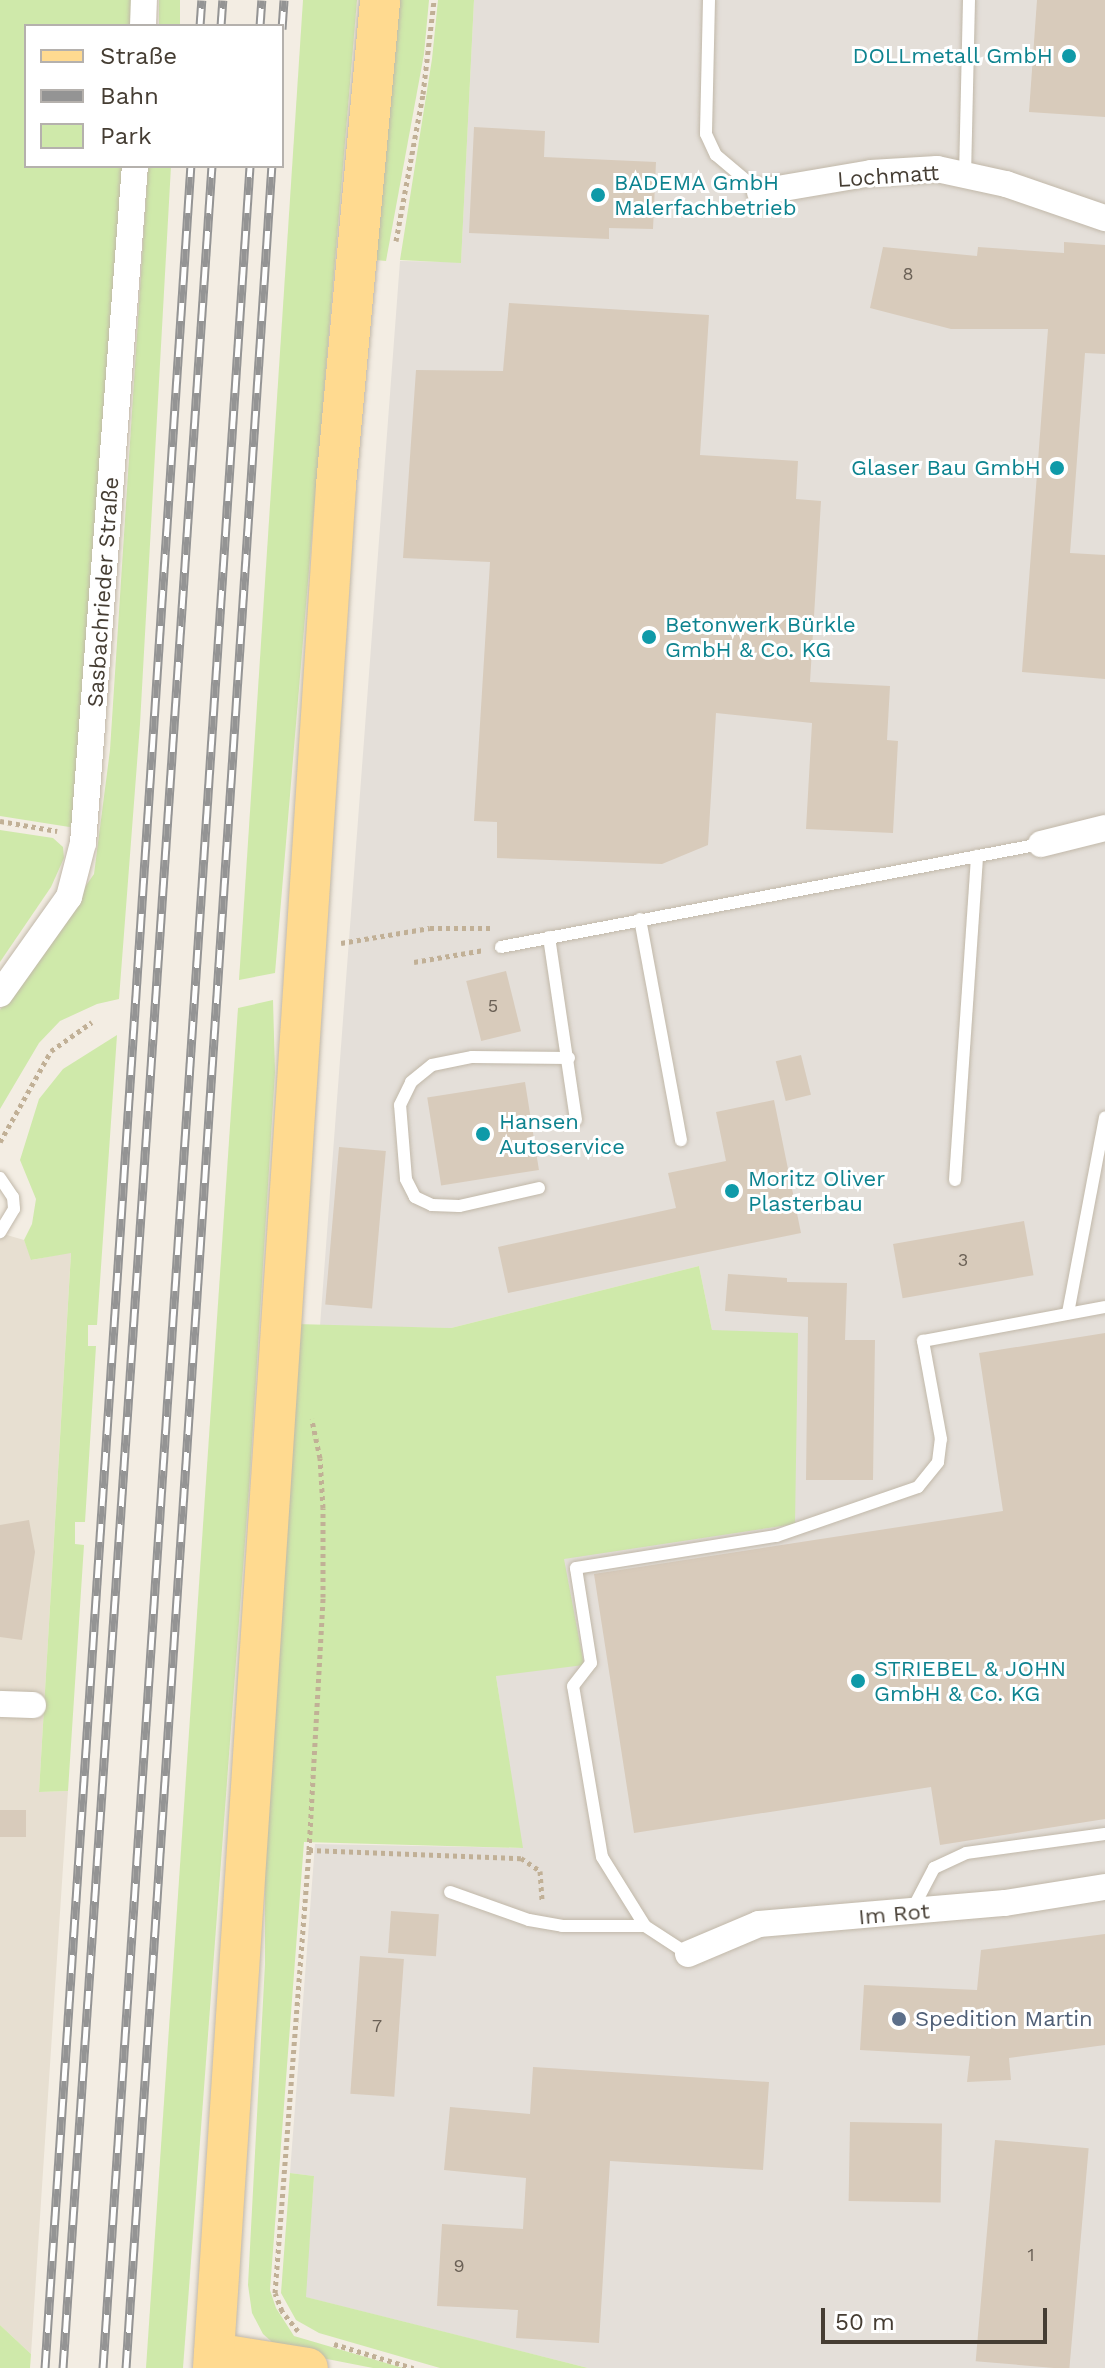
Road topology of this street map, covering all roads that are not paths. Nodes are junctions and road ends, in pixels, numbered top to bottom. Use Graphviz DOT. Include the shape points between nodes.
graph roads {
  1 [pos="144,0"];
  2 [pos="380,0"];
  3 [pos="709,0"];
  4 [pos="969,0"];
  5 [pos="143,24"];
  6 [pos="135,168"];
  7 [pos="965,176"];
  8 [pos="760,192"];
  9 [pos="1105,218"];
  10 [pos="1105,828"];
  11 [pos="1041,844"];
  12 [pos="977,856"];
  13 [pos="640,919"];
  14 [pos="549,937"];
  15 [pos="501,947"];
  16 [pos="0,994"];
  17 [pos="569,1058"];
  18 [pos="1105,1117"];
  19 [pos="576,1120"];
  20 [pos="681,1140"];
  21 [pos="0,1178"];
  22 [pos="955,1180"];
  23 [pos="539,1188"];
  24 [pos="0,1232"];
  25 [pos="1105,1307"];
  26 [pos="1068,1313"];
  27 [pos="0,1704"];
  28 [pos="33,1705"];
  29 [pos="1105,1834"];
  30 [pos="1105,1887"];
  31 [pos="450,1892"];
  32 [pos="910,1913"];
  33 [pos="645,1926"];
  34 [pos="688,1954"];
  35 [pos="311,2347"];
  36 [pos="213,2361"];
  1 -- 5 [label="street"];
  2 -- 36 [label="main road" via="336,485"];
  3 -- 8 [label="lane" via="706,134 716,155"];
  4 -- 7 [label="lane"];
  6 -- 16 [label="street, Sasbachrieder Straße" via="83,843 69,897"];
  7 -- 8 [label="street, Lochmatt" via="937,169 871,173"];
  7 -- 9 [label="street, Lochmatt" via="1006,184"];
  10 -- 11 [label="street"];
  11 -- 12 [label="lane"];
  12 -- 13 [label="lane"];
  12 -- 22 [label="lane"];
  13 -- 14 [label="lane"];
  13 -- 20 [label="lane"];
  14 -- 15 [label="lane"];
  14 -- 17 [label="lane"];
  17 -- 19 [label="lane"];
  17 -- 23 [label="lane" via="472,1057 432,1065 411,1082 400,1105 403,1165 415,1197 432,1205 459,1206"];
  18 -- 26 [label="lane"];
  21 -- 24 [label="lane" via="8,1185 14,1209"];
  25 -- 26 [label="lane"];
  26 -- 33 [label="lane" via="923,1341 941,1439 938,1462 918,1487 776,1536 576,1568 591,1663 573,1686 602,1857"];
  27 -- 28 [label="street"];
  29 -- 32 [label="lane" via="966,1853 934,1868"];
  30 -- 32 [label="street, Im Rot"];
  31 -- 33 [label="lane" via="544,1922"];
  32 -- 34 [label="street, Im Rot" via="759,1924"];
  33 -- 34 [label="lane"];
  35 -- 36 [label="main road"];
}
